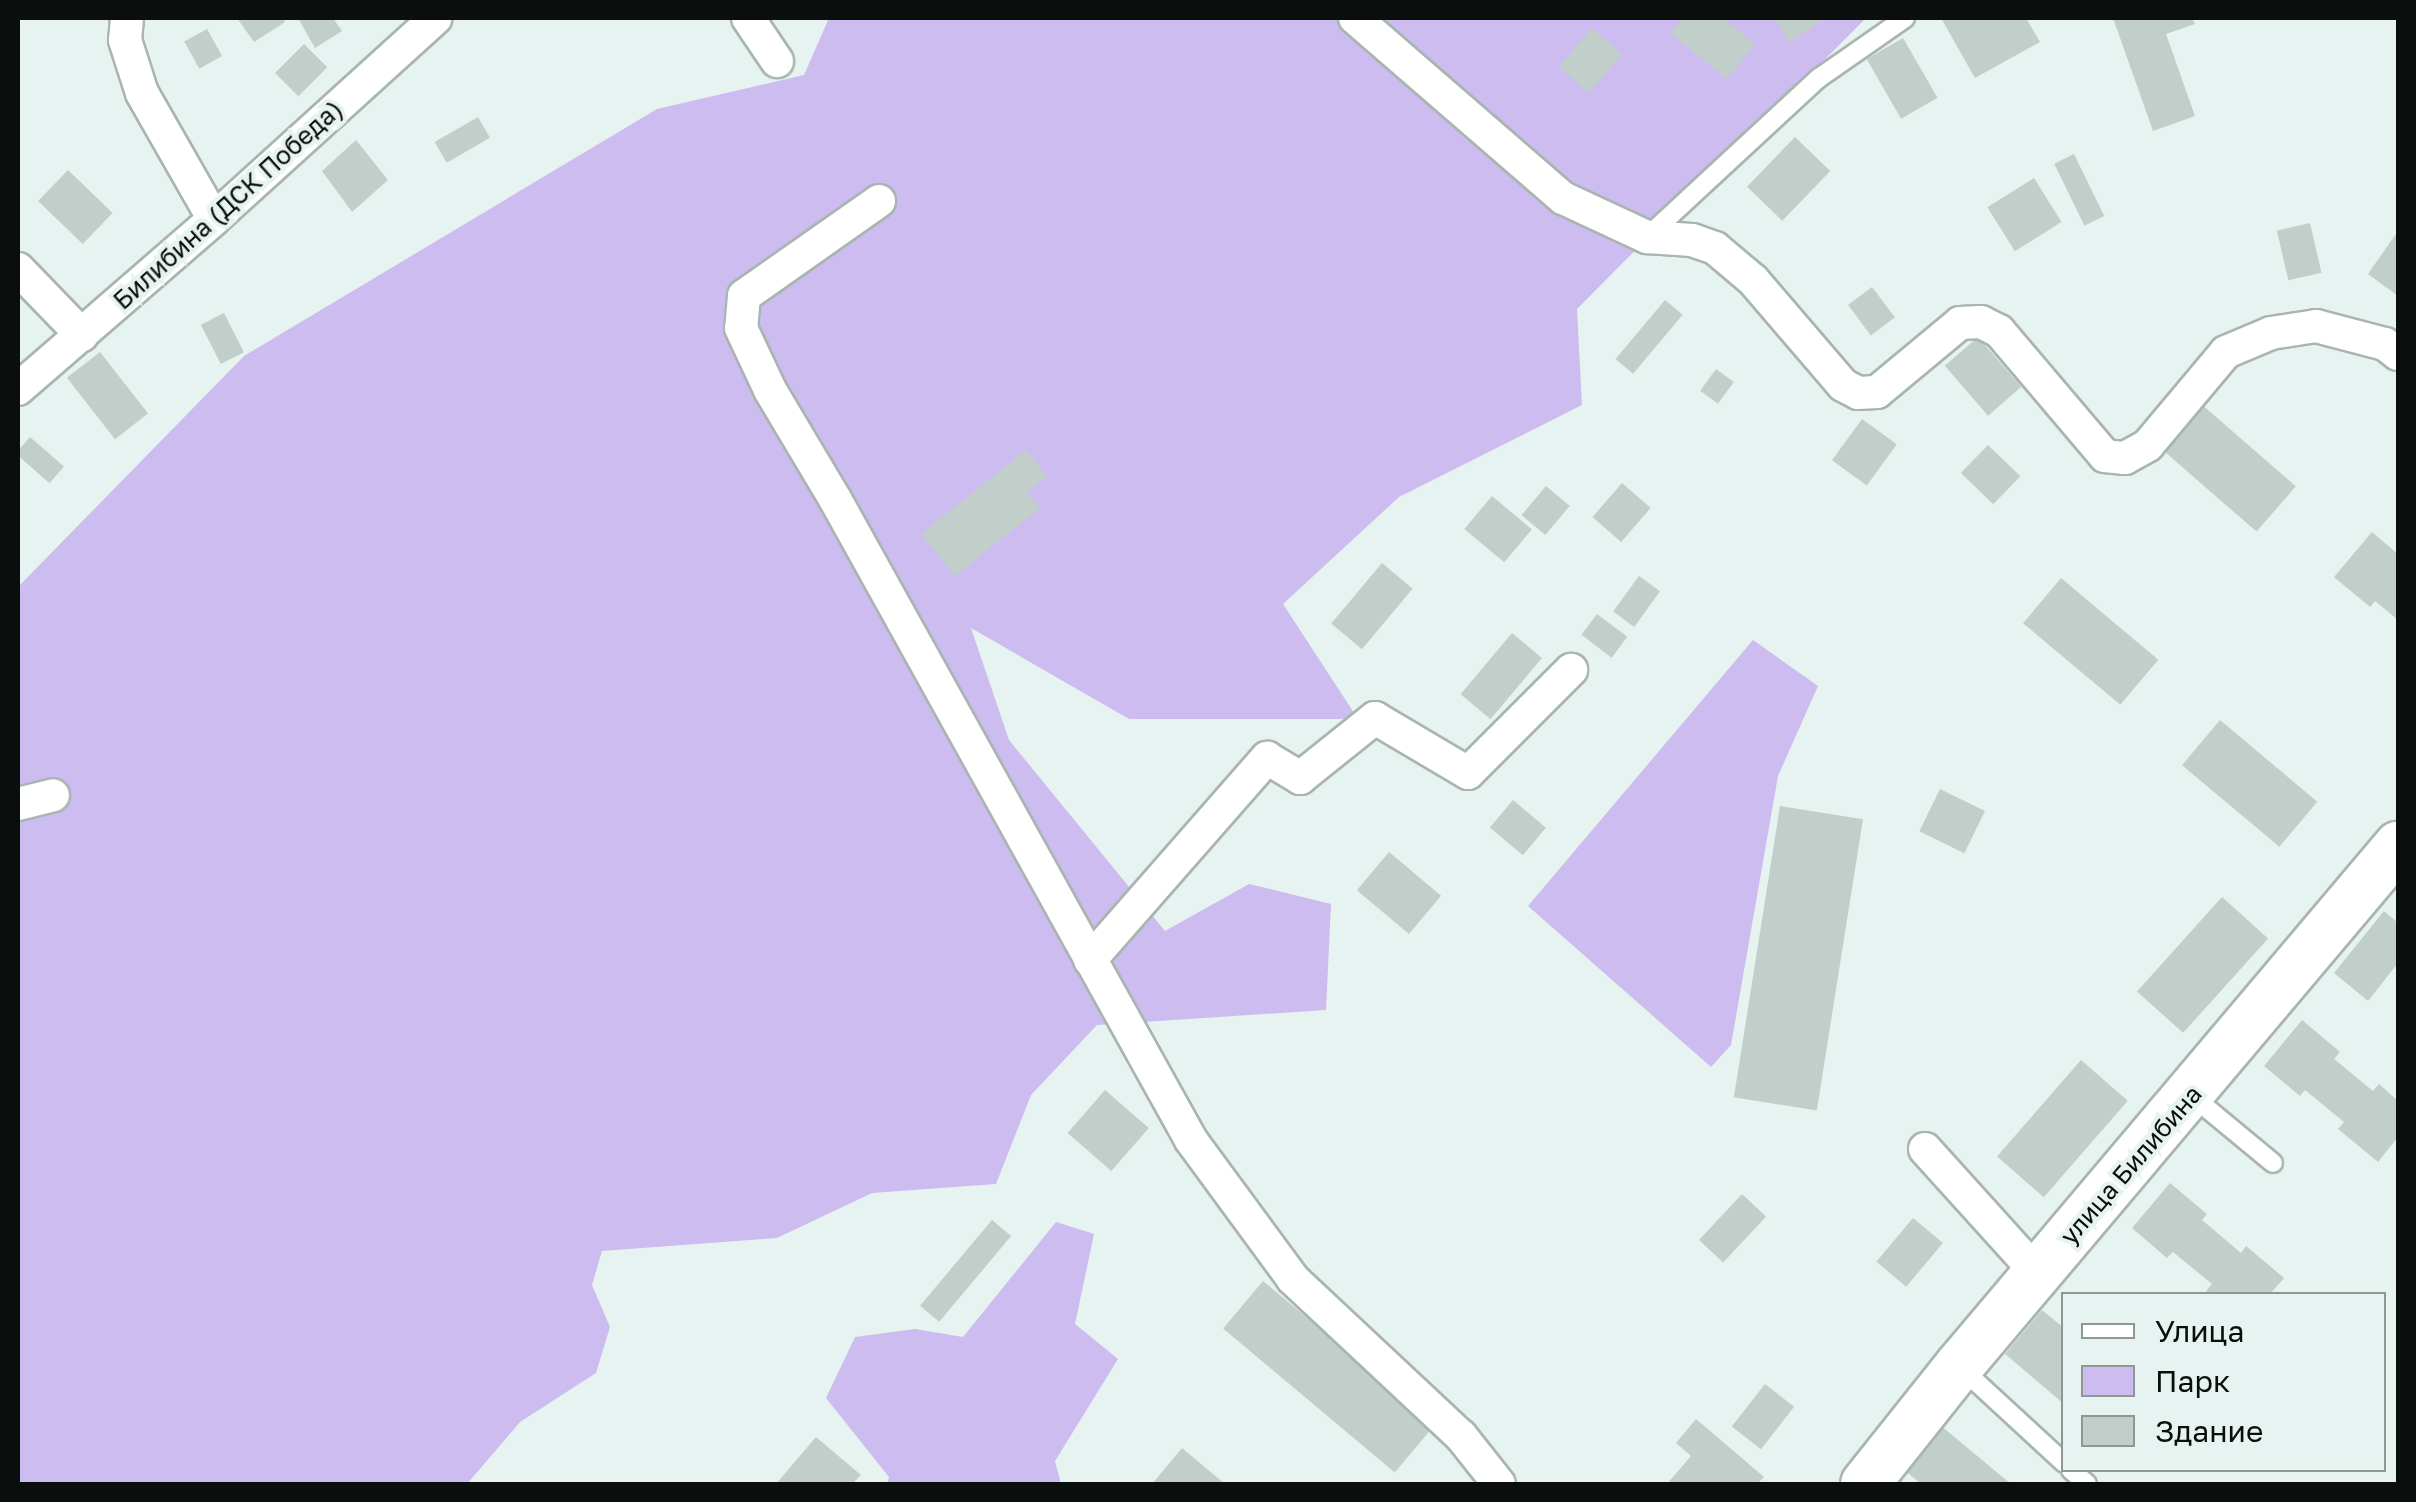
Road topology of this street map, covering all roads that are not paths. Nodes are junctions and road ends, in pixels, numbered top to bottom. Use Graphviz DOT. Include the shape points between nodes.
graph roads {
  1 [pos="127,18"];
  2 [pos="436,18"];
  3 [pos="748,18"];
  4 [pos="1355,18"];
  5 [pos="1904,18"];
  6 [pos="777,60"];
  7 [pos="878,201"];
  8 [pos="214,220"];
  9 [pos="1647,238"];
  10 [pos="18,270"];
  11 [pos="82,335"];
  12 [pos="2398,354"];
  13 [pos="18,389"];
  14 [pos="1571,670"];
  15 [pos="53,795"];
  16 [pos="18,804"];
  17 [pos="2398,846"];
  18 [pos="1090,960"];
  19 [pos="2191,1096"];
  20 [pos="1925,1150"];
  21 [pos="2273,1164"];
  22 [pos="2038,1274"];
  23 [pos="1959,1366"];
  24 [pos="2061,1460"];
  25 [pos="1499,1484"];
  26 [pos="1865,1484"];
  1 -- 8 [label="street" via="125,40 142,92"];
  2 -- 8 [label="street, Билибина (ДСК Победа)"];
  3 -- 6 [label="street"];
  4 -- 9 [label="street" via="1563,198"];
  5 -- 9 [label="lane" via="1819,78"];
  7 -- 18 [label="street" via="744,296 740,328"];
  8 -- 11 [label="street, Билибина (ДСК Победа)"];
  9 -- 12 [label="street" via="1714,248 1767,295 1843,385 1858,393 1877,392 1960,324 1981,322 1999,332 2105,456 2125,458 2148,445 2226,352 2271,333 2316,326"];
  10 -- 11 [label="street"];
  11 -- 13 [label="street, Билибина (ДСК Победа)"];
  14 -- 18 [label="street" via="1468,774 1375,718 1300,778 1267,758"];
  15 -- 16 [label="street"];
  17 -- 19 [label="main road, улица Билибина"];
  18 -- 25 [label="street" via="1191,1140 1293,1279 1460,1436"];
  19 -- 21 [label="lane"];
  19 -- 22 [label="main road, улица Билибина"];
  20 -- 22 [label="street"];
  22 -- 23 [label="main road, улица Билибина"];
  23 -- 24 [label="lane"];
  23 -- 26 [label="main road, улица Билибина"];
}
